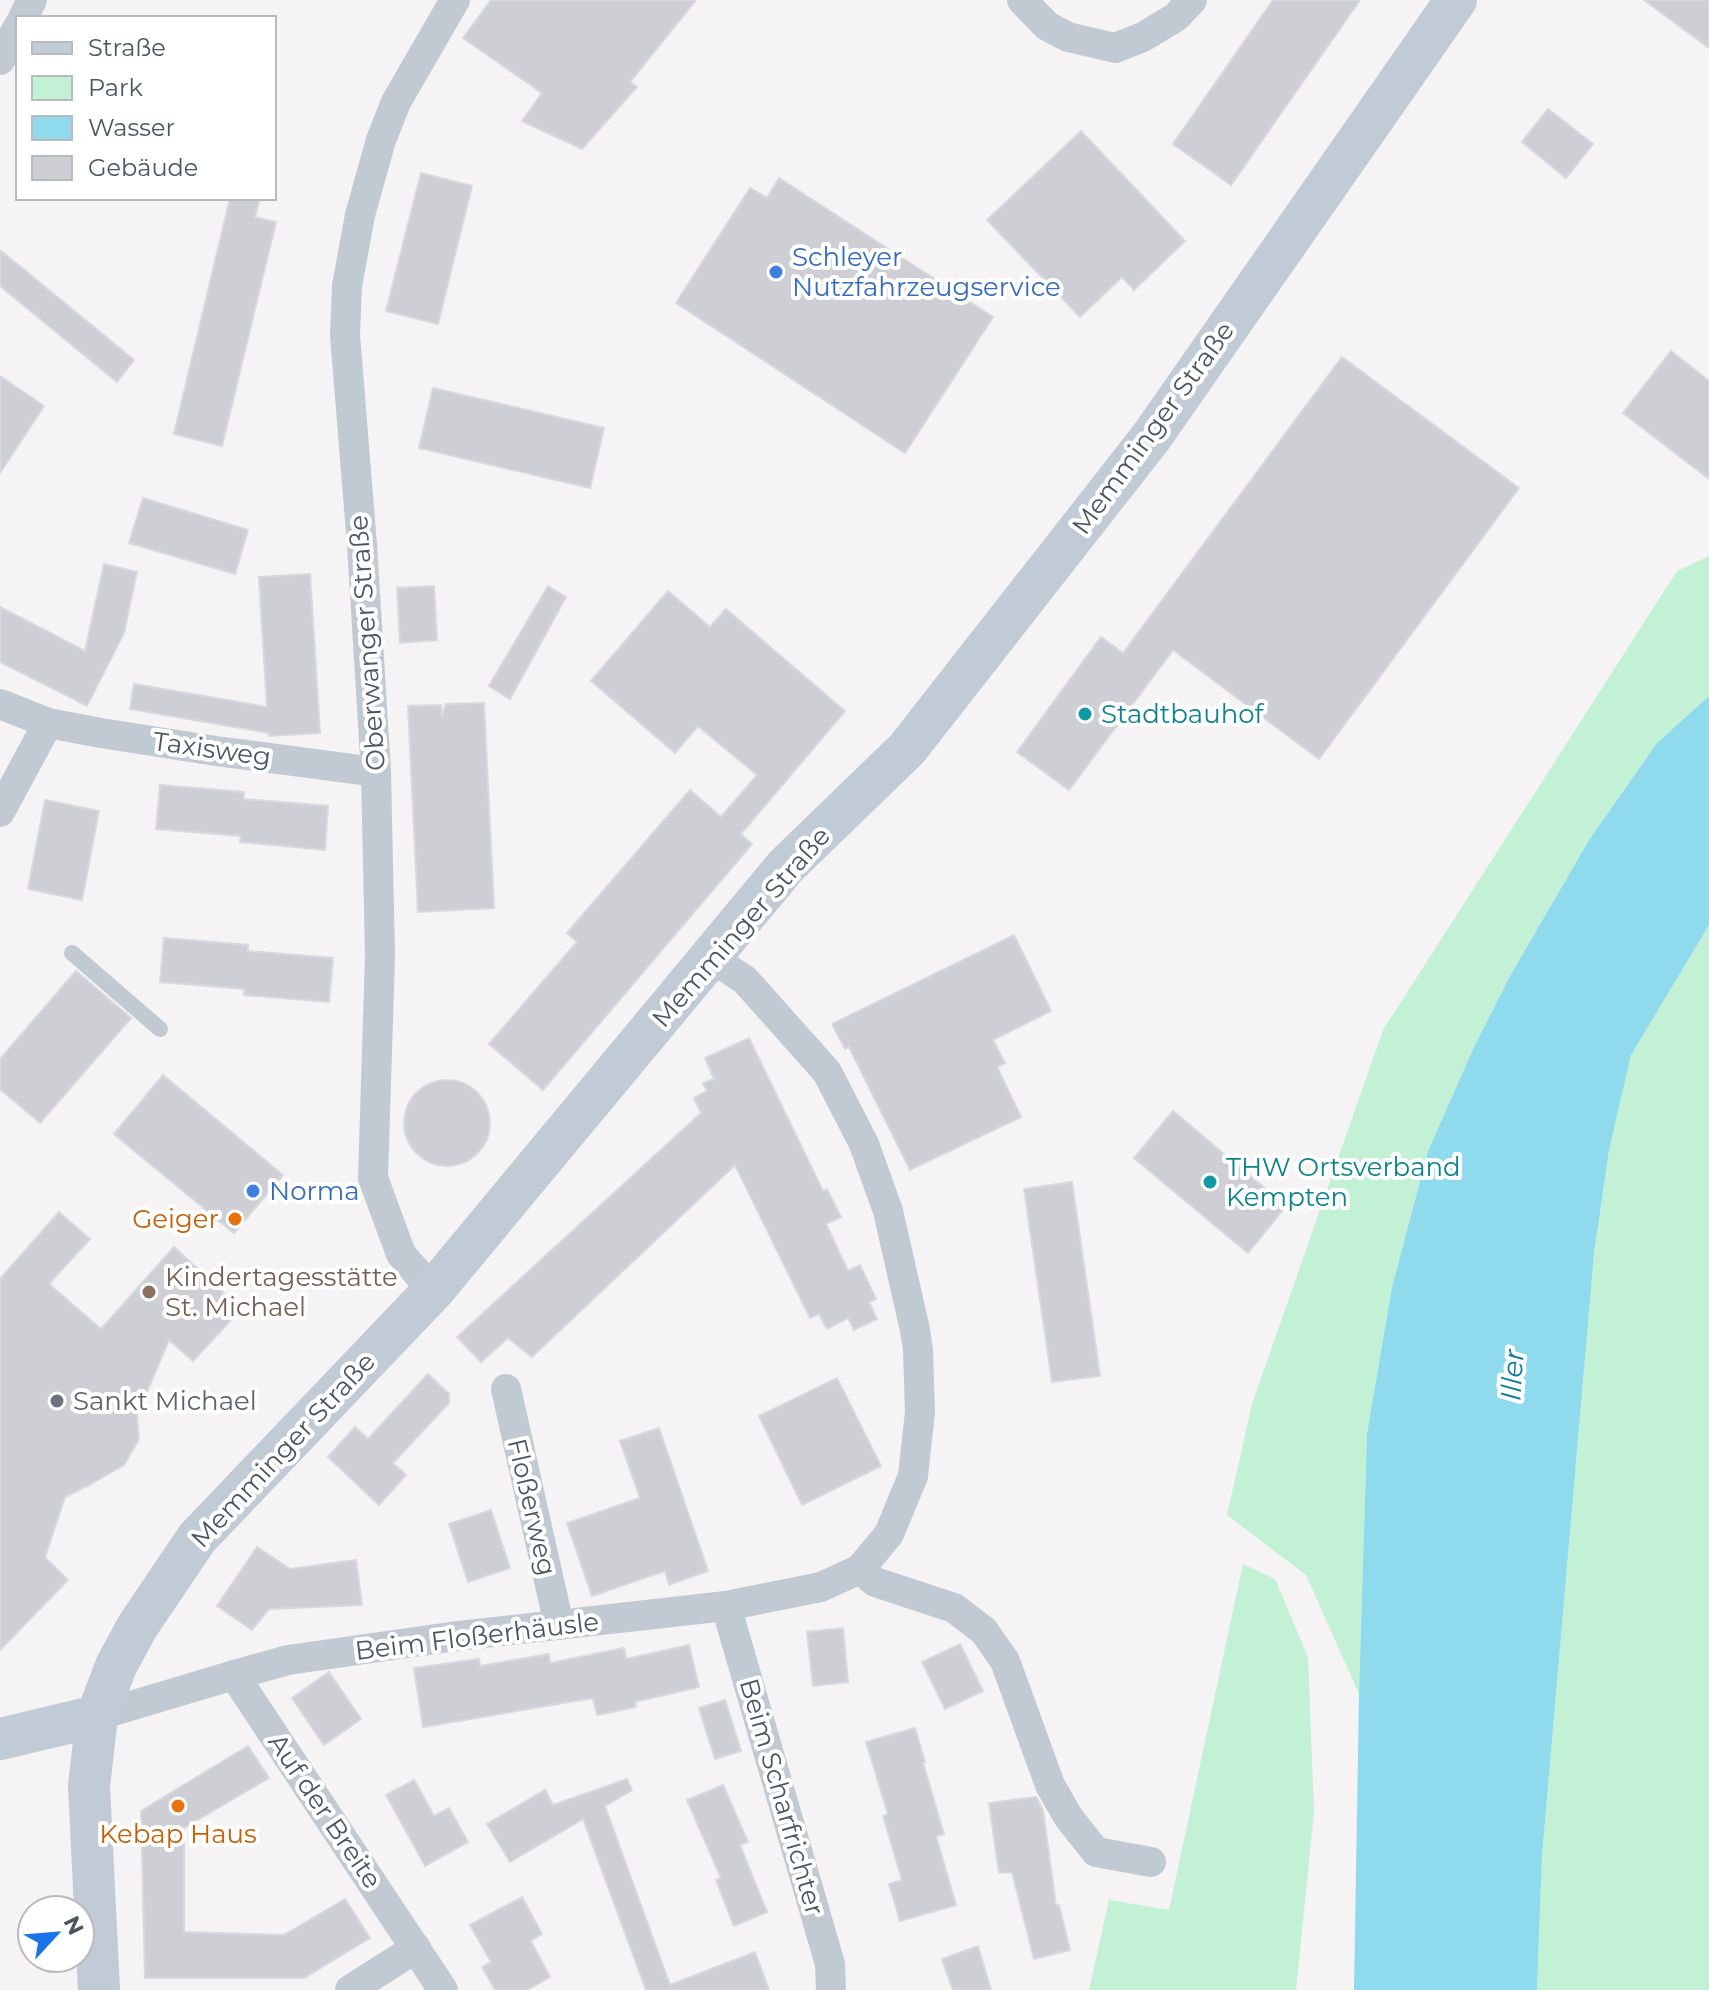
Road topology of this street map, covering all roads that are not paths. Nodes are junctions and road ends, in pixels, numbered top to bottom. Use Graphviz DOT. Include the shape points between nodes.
graph roads {
  1 [pos="455,0"];
  2 [pos="1022,0"];
  3 [pos="1192,0"];
  4 [pos="1456,0"];
  5 [pos="16,31"];
  6 [pos="0,60"];
  7 [pos="0,704"];
  8 [pos="48,723"];
  9 [pos="376,772"];
  10 [pos="0,812"];
  11 [pos="72,953"];
  12 [pos="710,957"];
  13 [pos="160,1029"];
  14 [pos="433,1291"];
  15 [pos="506,1389"];
  16 [pos="860,1569"];
  17 [pos="726,1606"];
  18 [pos="559,1625"];
  19 [pos="234,1675"];
  20 [pos="97,1716"];
  21 [pos="0,1739"];
  22 [pos="1151,1862"];
  23 [pos="416,1948"];
  24 [pos="99,1990"];
  25 [pos="350,1990"];
  26 [pos="443,1990"];
  27 [pos="831,1990"];
  1 -- 9 [label="street, Oberwanger Straße" via="396,102 381,140 347,286 345,335"];
  2 -- 3 [label="street" via="1047,26 1068,37 1115,48 1176,17"];
  4 -- 12 [label="main road, Memminger Straße" via="1132,461 907,749 786,866"];
  5 -- 6 [label="street"];
  7 -- 8 [label="street, Taxisweg"];
  8 -- 9 [label="street, Taxisweg"];
  8 -- 10 [label="street"];
  9 -- 14 [label="street, Oberwanger Straße" via="380,956 373,1178 401,1254"];
  11 -- 13 [label="lane"];
  12 -- 14 [label="main road, Memminger Straße"];
  12 -- 16 [label="street, Beim Floßerhäusle" via="745,980 827,1072 864,1144 888,1211 915,1330 920,1412 913,1476 889,1534"];
  14 -- 20 [label="main road, Memminger Straße" via="197,1538 137,1627"];
  15 -- 18 [label="street, Floßerweg"];
  16 -- 17 [label="street, Beim Floßerhäusle" via="821,1587"];
  16 -- 22 [label="street" via="875,1582 954,1608 984,1631 1005,1661 1050,1785 1069,1818 1096,1852"];
  17 -- 18 [label="street, Beim Floßerhäusle"];
  17 -- 27 [label="street, Beim Scharfrichter" via="830,1964"];
  18 -- 19 [label="street, Beim Floßerhäusle" via="288,1660"];
  19 -- 20 [label="street, Beim Floßerhäusle"];
  19 -- 23 [label="street, Auf der Breite"];
  20 -- 21 [label="main road"];
  20 -- 24 [label="main road, Memminger Straße" via="89,1786"];
  23 -- 25 [label="street"];
  23 -- 26 [label="street, Auf der Breite"];
}
